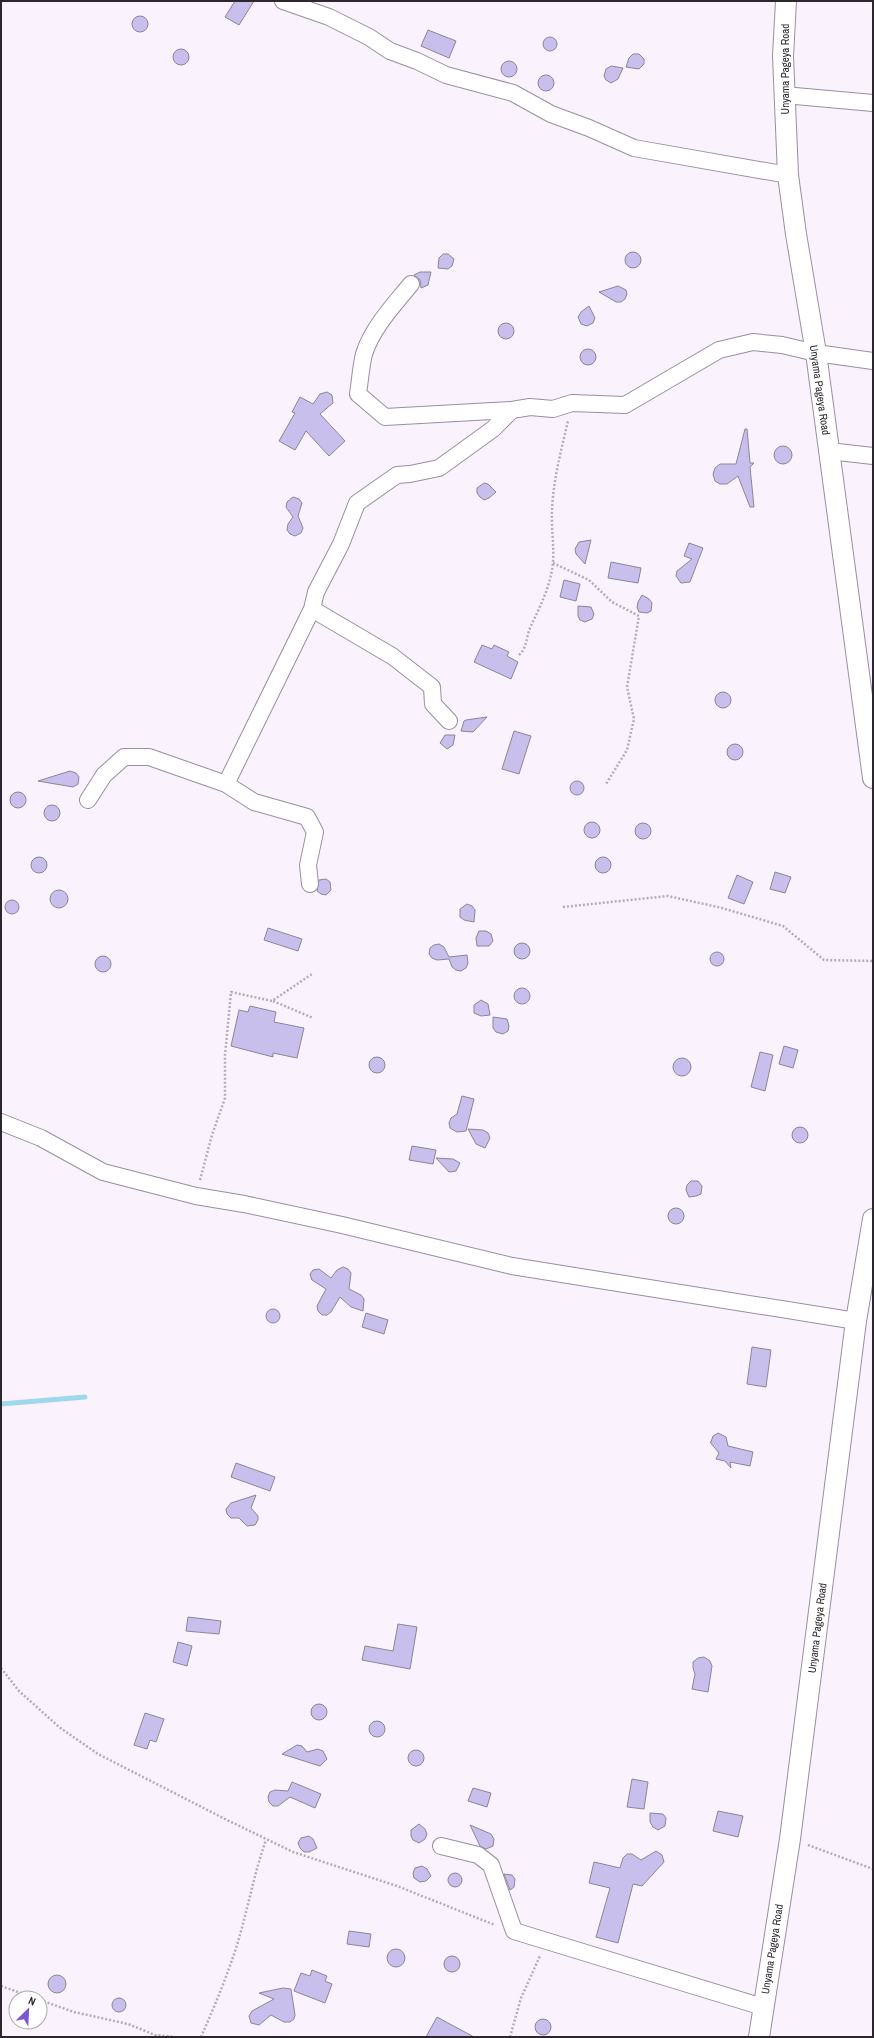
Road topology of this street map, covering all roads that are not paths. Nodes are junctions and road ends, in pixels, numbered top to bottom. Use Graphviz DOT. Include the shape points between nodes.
graph roads {
  1 [pos="283,1"];
  2 [pos="786,1"];
  3 [pos="784,95"];
  4 [pos="873,103"];
  5 [pos="788,175"];
  6 [pos="411,284"];
  7 [pos="816,353"];
  8 [pos="873,361"];
  9 [pos="512,410"];
  10 [pos="829,451"];
  11 [pos="873,456"];
  12 [pos="312,609"];
  13 [pos="449,721"];
  14 [pos="873,778"];
  15 [pos="226,784"];
  16 [pos="88,800"];
  17 [pos="310,884"];
  18 [pos="1,1122"];
  19 [pos="873,1219"];
  20 [pos="856,1322"];
  21 [pos="441,1846"];
  22 [pos="763,2007"];
  23 [pos="759,2037"];
  1 -- 5 [label="street" via="329,17 369,37 390,51 446,75 513,93 551,114 634,148"];
  2 -- 3 [label="street, Unyama Pageya Road"];
  3 -- 4 [label="street"];
  3 -- 5 [label="street, Unyama Pageya Road"];
  5 -- 7 [label="street, Unyama Pageya Road"];
  6 -- 9 [label="street" via="371,338 364,354 358,394 385,417"];
  7 -- 8 [label="street"];
  7 -- 9 [label="street" via="782,345 753,342 719,350 625,405 572,403 553,408"];
  7 -- 10 [label="street, Unyama Pageya Road"];
  9 -- 12 [label="street" via="493,429 439,468 397,475 357,503 341,544 316,592"];
  10 -- 11 [label="street"];
  10 -- 14 [label="street, Unyama Pageya Road"];
  12 -- 13 [label="street" via="392,656 432,688 433,704"];
  12 -- 15 [label="street"];
  15 -- 16 [label="street" via="149,757 124,757 104,775"];
  15 -- 17 [label="street" via="254,802 306,817 315,832 308,865"];
  18 -- 20 [label="street" via="41,1138 103,1172 196,1196 342,1225 512,1266"];
  19 -- 20 [label="street, Unyama Pageya Road"];
  20 -- 22 [label="street, Unyama Pageya Road" via="790,1839"];
  21 -- 22 [label="street" via="478,1855 491,1865 514,1931"];
  22 -- 23 [label="street, Unyama Pageya Road"];
}
